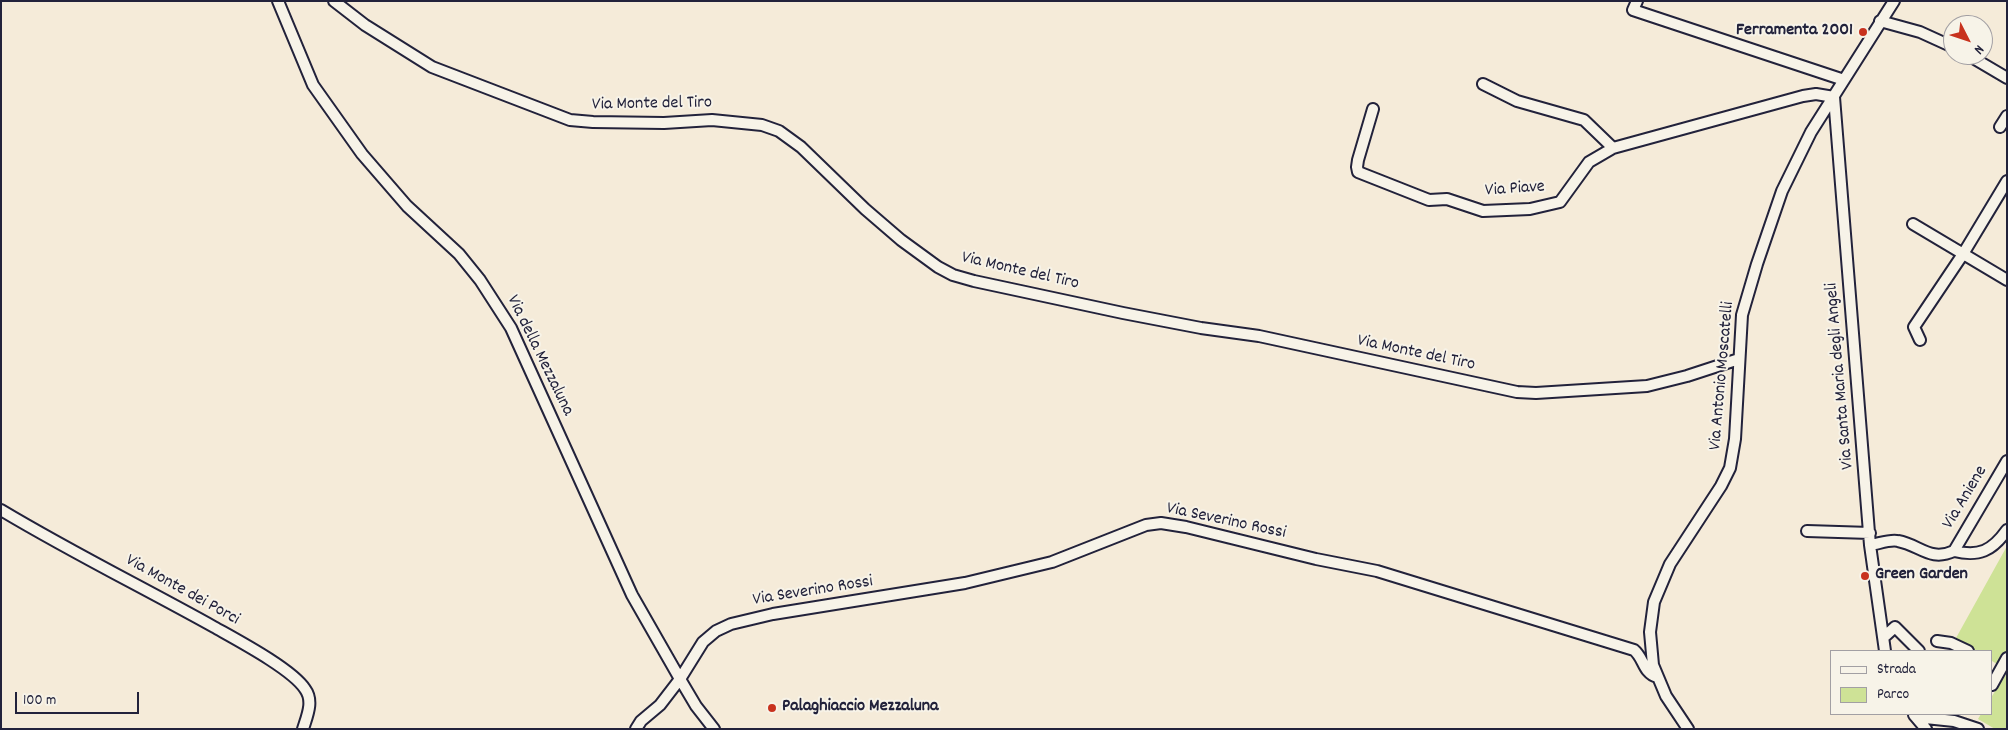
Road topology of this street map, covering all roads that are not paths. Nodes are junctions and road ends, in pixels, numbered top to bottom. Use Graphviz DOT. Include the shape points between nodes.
graph roads {
  1 [pos="278,1"];
  2 [pos="334,1"];
  3 [pos="1637,1"];
  4 [pos="1894,1"];
  5 [pos="1880,21"];
  6 [pos="1943,42"];
  7 [pos="1985,65"];
  8 [pos="2007,78"];
  9 [pos="1844,80"];
  10 [pos="1483,84"];
  11 [pos="1834,97"];
  12 [pos="1373,109"];
  13 [pos="2007,116"];
  14 [pos="2000,127"];
  15 [pos="1613,148"];
  16 [pos="2007,182"];
  17 [pos="1913,224"];
  18 [pos="1963,254"];
  19 [pos="2007,280"];
  20 [pos="1920,340"];
  21 [pos="1738,358"];
  22 [pos="2007,461"];
  23 [pos="1,510"];
  24 [pos="2007,530"];
  25 [pos="1807,531"];
  26 [pos="1870,533"];
  27 [pos="1870,545"];
  28 [pos="1954,551"];
  29 [pos="1884,637"];
  30 [pos="1937,641"];
  31 [pos="1885,650"];
  32 [pos="1918,650"];
  33 [pos="1966,650"];
  34 [pos="2007,658"];
  35 [pos="1996,666"];
  36 [pos="1657,676"];
  37 [pos="680,679"];
  38 [pos="1993,680"];
  39 [pos="1915,716"];
  40 [pos="303,729"];
  41 [pos="636,729"];
  42 [pos="714,729"];
  43 [pos="1688,729"];
  44 [pos="1926,729"];
  45 [pos="1978,729"];
  1 -- 37 [label="street, Via della Mezzaluna" via="313,85 362,154 407,206 459,254 511,328 632,595"];
  2 -- 21 [label="street, Via Monte del Tiro" via="365,25 432,67 570,120 656,123 730,120 779,131 817,161 900,240 938,267 963,279 1201,328 1259,336 1526,394 1647,386"];
  3 -- 9 [label="street" via="1634,10"];
  4 -- 5 [label="street, Via Antonio Moscatelli"];
  5 -- 6 [label="street"];
  5 -- 9 [label="street, Via Antonio Moscatelli"];
  7 -- 8 [label="street"];
  9 -- 11 [label="street, Via Antonio Moscatelli"];
  10 -- 15 [label="street" via="1517,101 1584,120"];
  11 -- 15 [label="street, Via Piave" via="1803,96"];
  11 -- 21 [label="street, Via Antonio Moscatelli" via="1806,140 1777,204 1745,301"];
  11 -- 26 [label="street, Via Santa Maria degli Angeli"];
  12 -- 15 [label="street, Via Piave" via="1356,167 1358,172 1429,200 1447,199 1483,211 1530,209 1560,202 1589,162"];
  13 -- 14 [label="street"];
  16 -- 18 [label="street"];
  17 -- 18 [label="street"];
  18 -- 19 [label="street"];
  18 -- 20 [label="street" via="1914,327"];
  21 -- 36 [label="street, Via Antonio Moscatelli" via="1735,444 1730,468 1670,564 1654,602 1650,637"];
  22 -- 28 [label="street, Via Aniene"];
  23 -- 40 [label="street, Via Monte dei Porci" via="246,645 286,672 308,694 309,709"];
  24 -- 28 [label="street, Via Aniene" via="1994,547 1984,551 1965,554"];
  25 -- 26 [label="street"];
  26 -- 27 [label="street, Via Santa Maria degli Angeli"];
  27 -- 28 [label="street, Via Aniene" via="1897,540 1936,556"];
  27 -- 29 [label="street, Via Santa Maria degli Angeli"];
  29 -- 31 [label="street, Via Santa Maria degli Angeli"];
  29 -- 32 [label="street" via="1896,627"];
  30 -- 33 [label="street"];
  34 -- 35 [label="street"];
  35 -- 38 [label="street"];
  36 -- 37 [label="street, Via Severino Rossi" via="1647,672 1634,650 1386,573 1161,523 1146,525 1045,564 965,583 773,614 731,624 703,642"];
  36 -- 43 [label="street, Via Antonio Moscatelli"];
  37 -- 41 [label="street"];
  37 -- 42 [label="street, Via della Mezzaluna"];
  39 -- 44 [label="street"];
  39 -- 45 [label="street" via="1954,721"];
}
